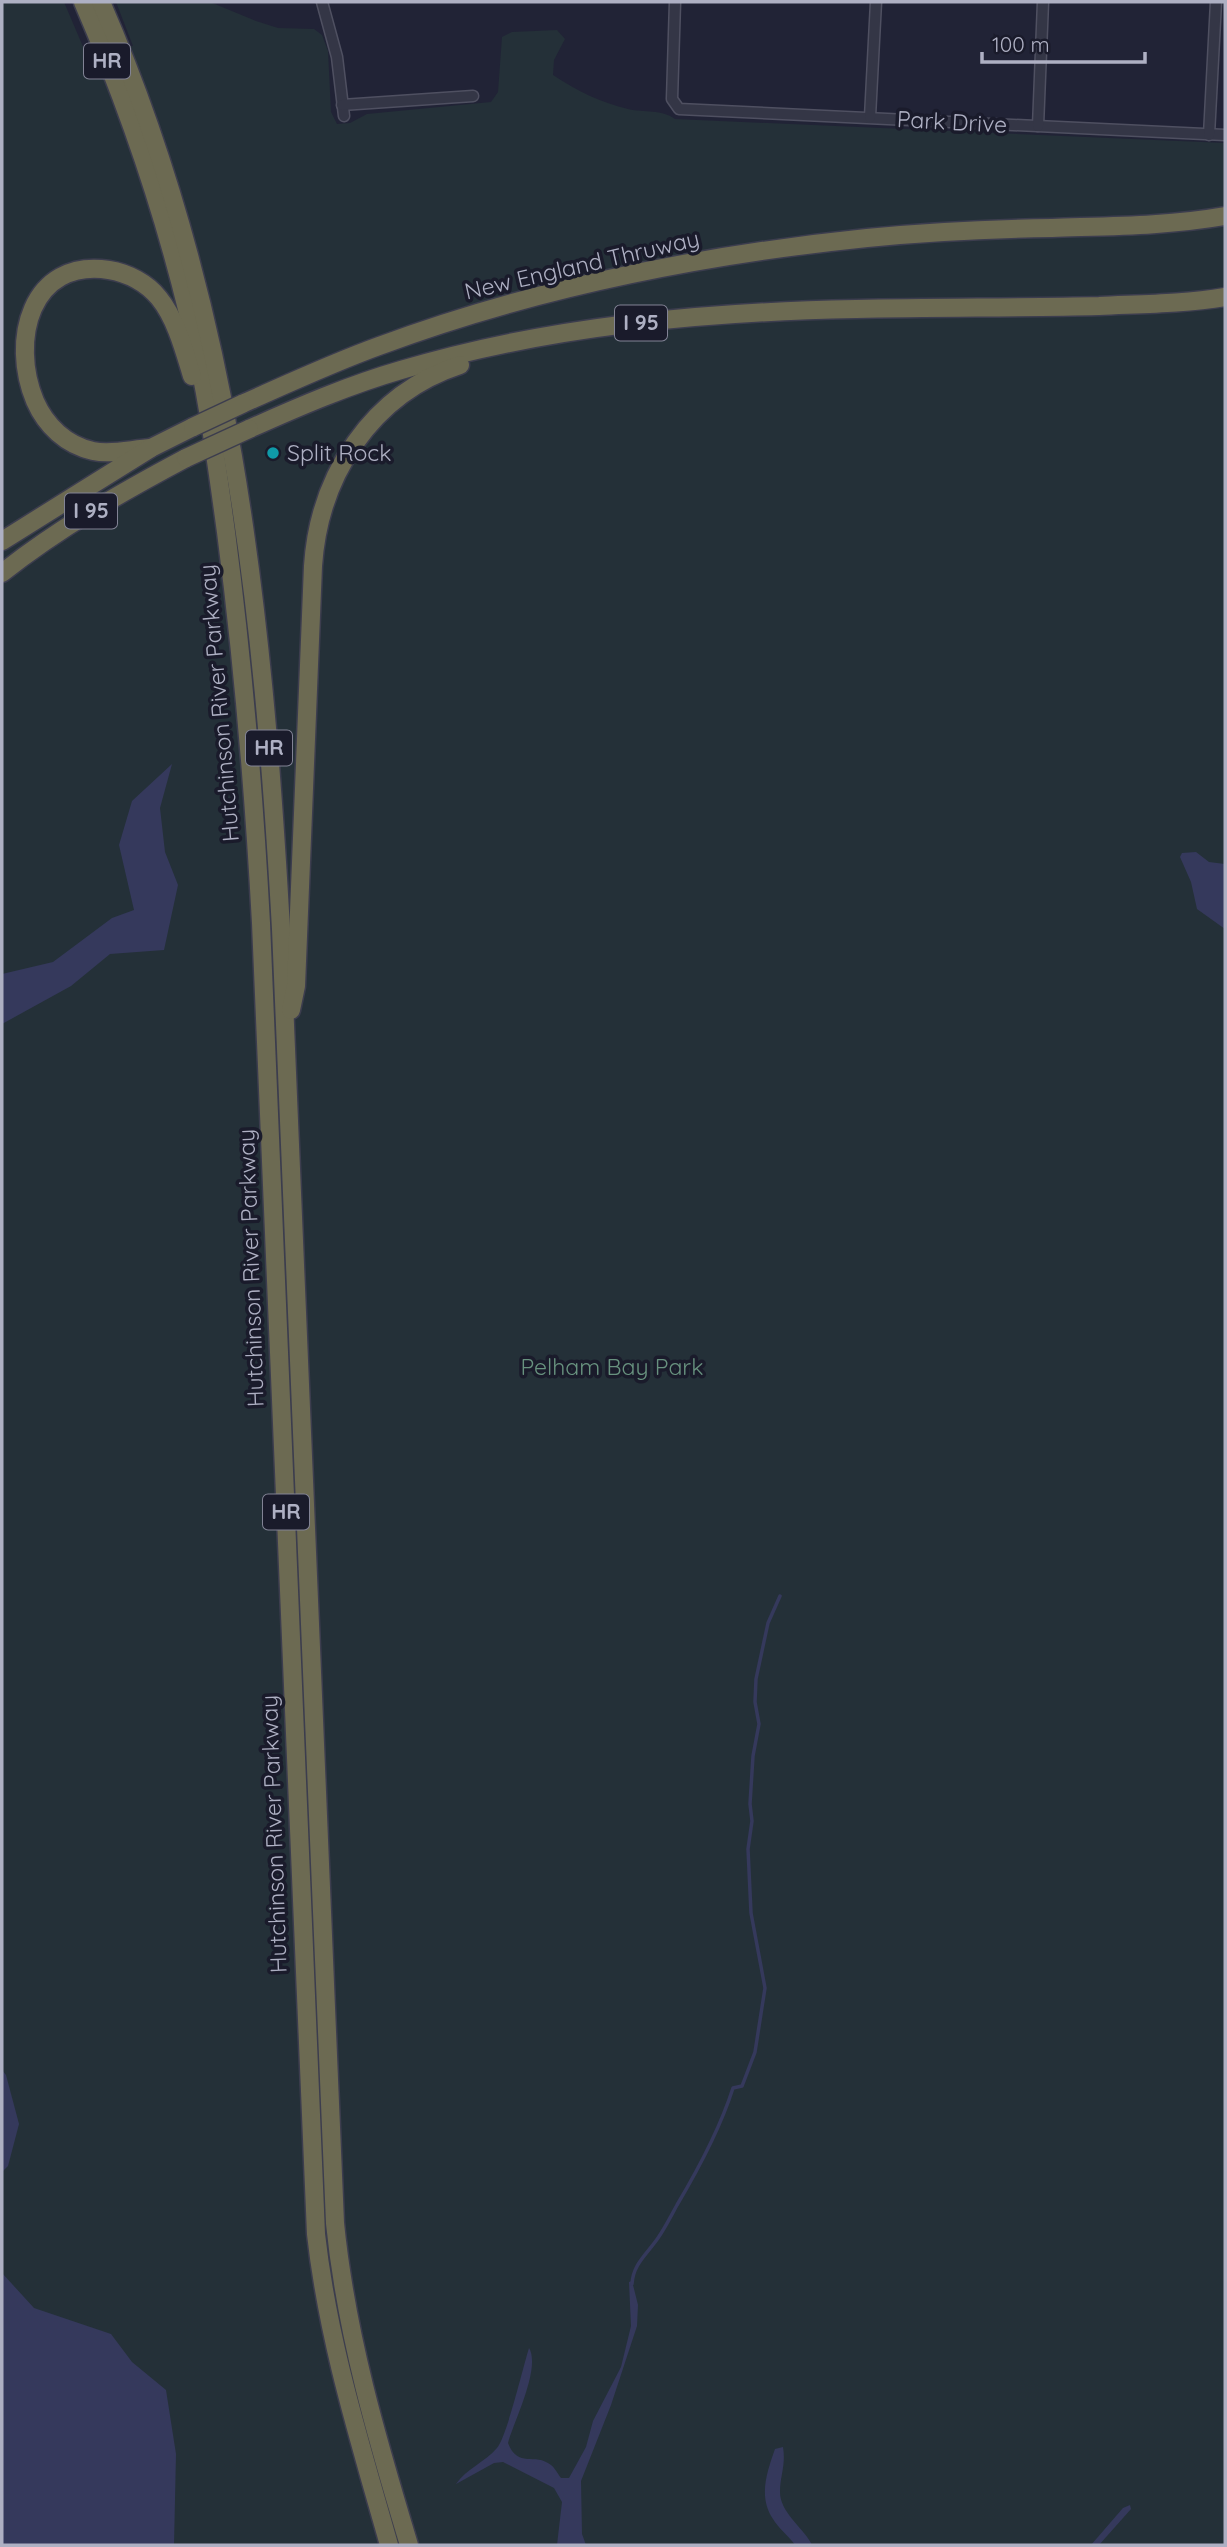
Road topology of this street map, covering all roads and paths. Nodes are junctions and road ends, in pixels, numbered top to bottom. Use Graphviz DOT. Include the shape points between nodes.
graph roads {
  1 [pos="322,2"];
  2 [pos="675,2"];
  3 [pos="876,2"];
  4 [pos="1043,2"];
  5 [pos="1216,2"];
  6 [pos="94,4"];
  7 [pos="473,96"];
  8 [pos="870,117"];
  9 [pos="1038,126"];
  10 [pos="1209,135"];
  11 [pos="1225,135"];
  12 [pos="1225,216"];
  13 [pos="1225,297"];
  14 [pos="500,345"];
  15 [pos="213,440"];
  16 [pos="151,448"];
  17 [pos="2,541"];
  18 [pos="2,573"];
  19 [pos="285,1034"];
  20 [pos="396,2502"];
  21 [pos="389,2545"];
  22 [pos="410,2545"];
  23 [pos="419,2545"];
  1 -- 7 [label="street" via="337,57 343,110"];
  2 -- 8 [label="street, Park Drive" via="672,99 679,109"];
  3 -- 8 [label="street"];
  4 -- 9 [label="street"];
  5 -- 10 [label="street"];
  6 -- 15 [label="highway, Hutchinson River Parkway / HR" via="189,315"];
  6 -- 19 [label="highway, Hutchinson River Parkway / HR" via="110,21 182,227 233,445 270,755"];
  8 -- 9 [label="street, Park Drive"];
  9 -- 10 [label="street, Park Drive"];
  10 -- 11 [label="street, Park Drive"];
  12 -- 16 [label="highway, New England Thruway / I 95, bridge" via="1162,224 867,238 647,271 444,324 336,363"];
  13 -- 14 [label="highway, I 95" via="1159,304 756,313 636,323"];
  14 -- 18 [label="highway, I 95, bridge" via="401,370 248,429 148,477"];
  14 -- 19 [label="highway" via="425,380 388,406 342,461 322,509 314,559 296,986"];
  15 -- 16 [label="highway" via="173,322 155,293 131,276 111,270 88,269 62,278 38,299 26,327 26,367 41,414 61,436 87,449"];
  15 -- 21 [label="highway, Hutchinson River Parkway / HR" via="240,646 259,879 316,2234 339,2371"];
  16 -- 17 [label="highway, New England Thruway / I 95"];
  19 -- 20 [label="highway, Hutchinson River Parkway / HR" via="333,2196 353,2347"];
  20 -- 22 [label="highway, Hutchinson River Parkway / HR"];
  20 -- 23 [label="highway"];
}
